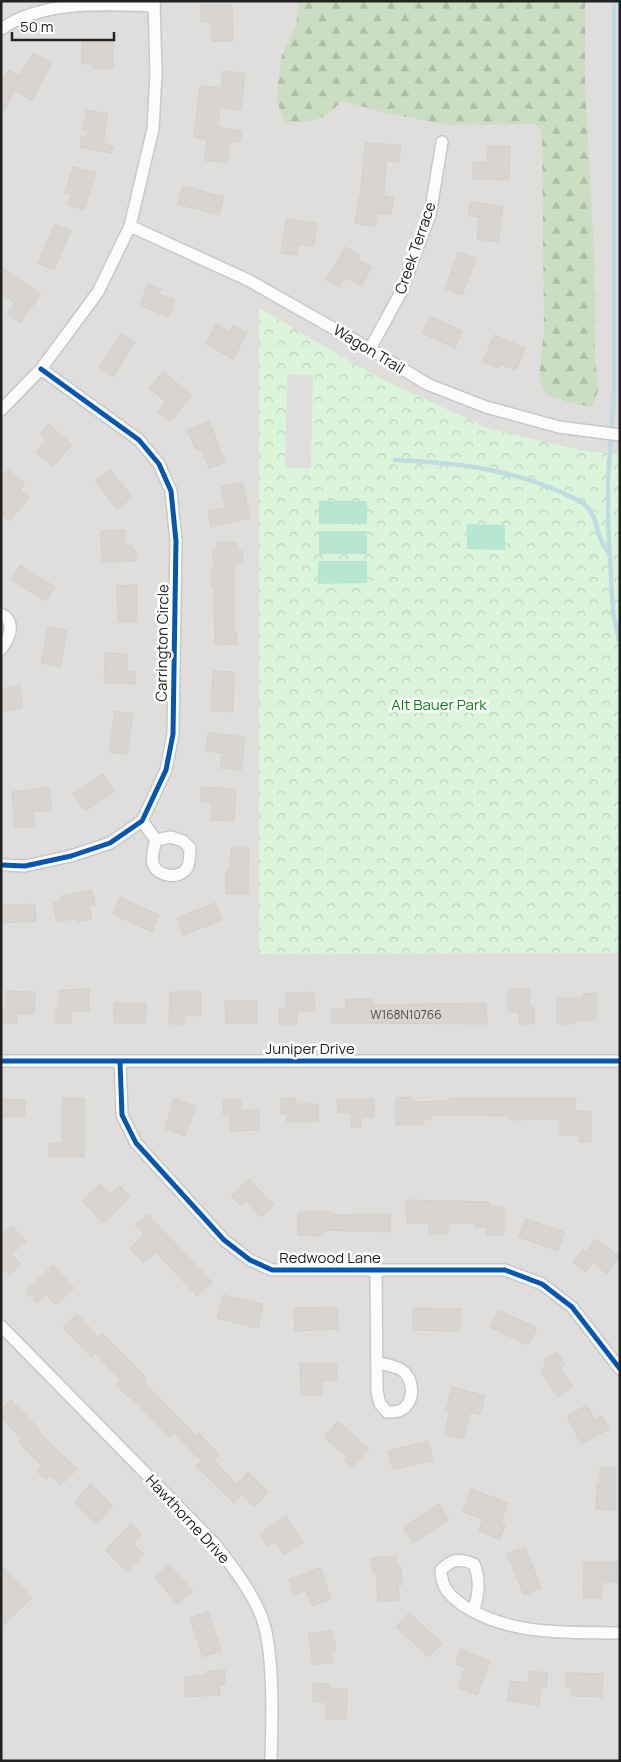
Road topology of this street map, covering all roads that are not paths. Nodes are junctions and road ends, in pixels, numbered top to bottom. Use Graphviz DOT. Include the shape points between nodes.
graph roads {
  1 [pos="154,3"];
  2 [pos="1,29"];
  3 [pos="442,142"];
  4 [pos="130,226"];
  5 [pos="370,349"];
  6 [pos="41,369"];
  7 [pos="1,410"];
  8 [pos="620,435"];
  9 [pos="1,614"];
  10 [pos="1,649"];
  11 [pos="142,821"];
  12 [pos="156,840"];
  13 [pos="1,865"];
  14 [pos="1,1061"];
  15 [pos="120,1061"];
  16 [pos="620,1061"];
  17 [pos="376,1270"];
  18 [pos="1,1326"];
  19 [pos="377,1362"];
  20 [pos="620,1370"];
  21 [pos="474,1611"];
  22 [pos="620,1633"];
  23 [pos="271,1761"];
  1 -- 2 [label="street" via="65,3 14,18"];
  1 -- 4 [label="street" via="156,72 153,129"];
  3 -- 5 [label="street, Creek Terrace" via="430,215 401,292"];
  4 -- 5 [label="street, Wagon Trail" via="248,280"];
  4 -- 6 [label="street" via="98,292"];
  5 -- 8 [label="street, Wagon Trail" via="427,384 486,407 559,427"];
  6 -- 7 [label="street"];
  6 -- 11 [label="street, Carrington Circle" via="139,440 159,464 172,491 176,541 173,734 166,770"];
  9 -- 10 [label="street" via="6,616 11,628 10,639"];
  11 -- 12 [label="street"];
  11 -- 13 [label="street" via="110,843 71,856 25,866"];
  14 -- 15 [label="street, Juniper Drive"];
  15 -- 16 [label="street, Juniper Drive"];
  15 -- 17 [label="street, Redwood Lane" via="122,1115 136,1143 224,1240 250,1260 272,1270"];
  17 -- 19 [label="street"];
  17 -- 20 [label="street, Redwood Lane" via="505,1270 542,1284 572,1307"];
  18 -- 23 [label="street, Hawthorne Drive" via="214,1543 242,1580 261,1614 269,1653"];
  21 -- 21 [label="street" via="479,1590 474,1564 461,1559 450,1562 441,1570 441,1583 458,1602"];
  21 -- 22 [label="street" via="502,1624 535,1631"];
}
